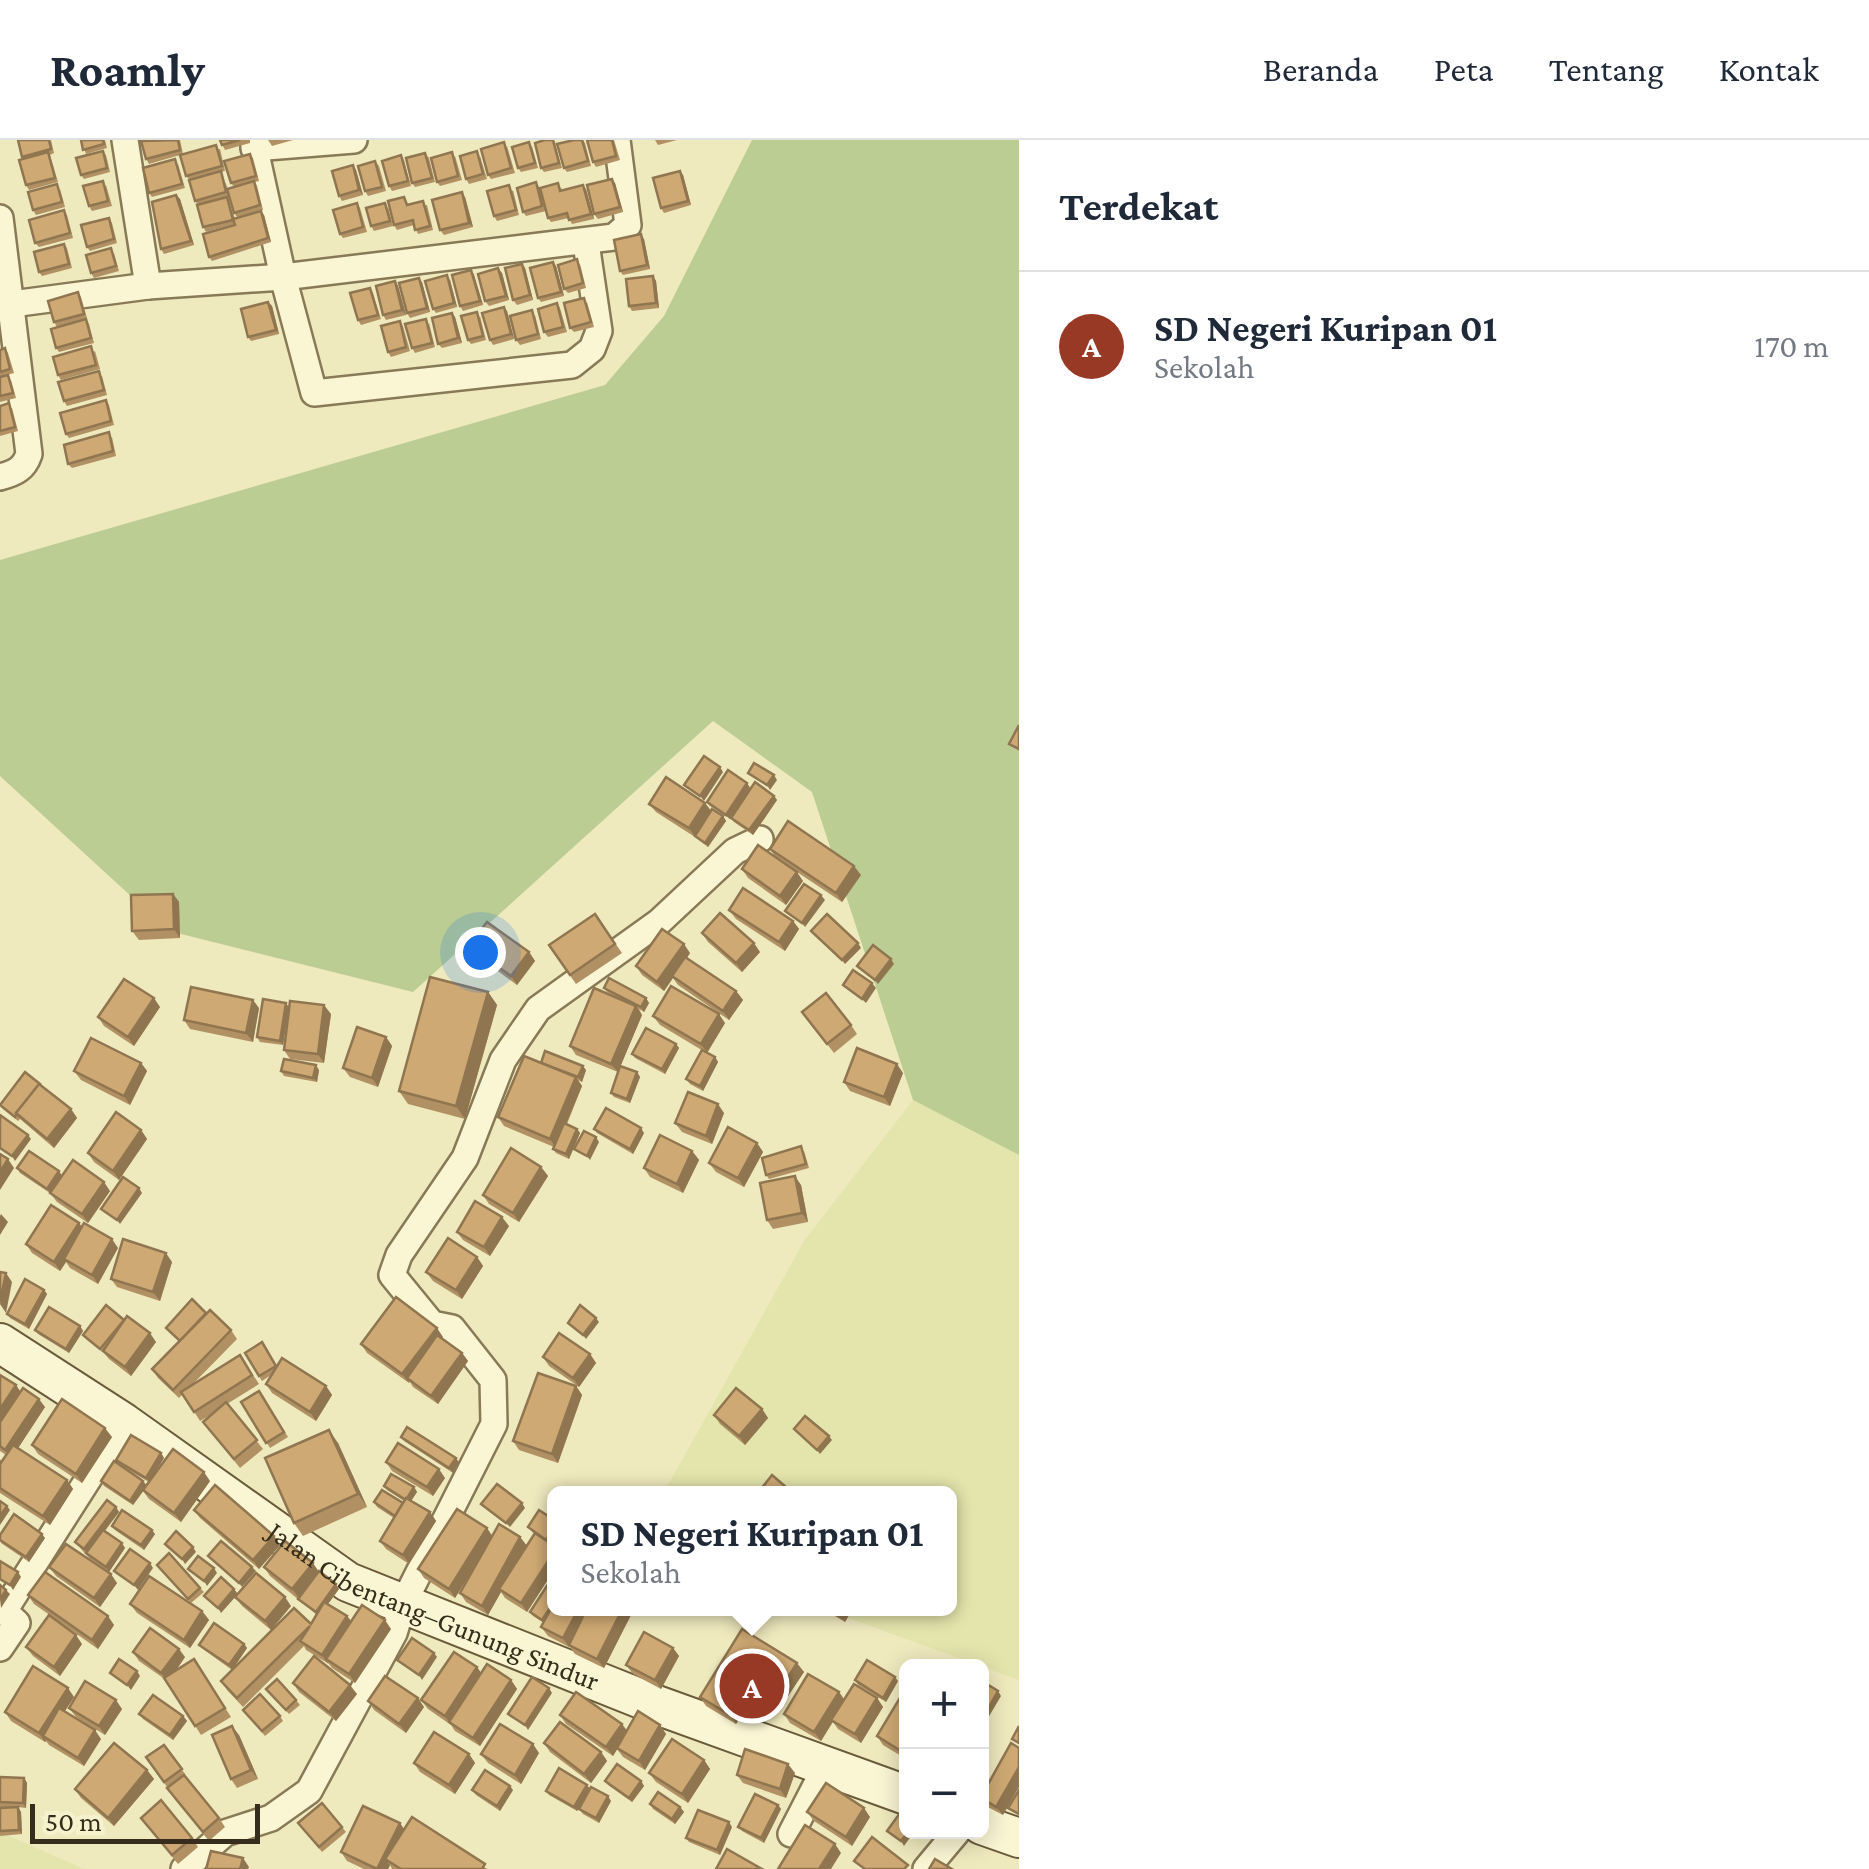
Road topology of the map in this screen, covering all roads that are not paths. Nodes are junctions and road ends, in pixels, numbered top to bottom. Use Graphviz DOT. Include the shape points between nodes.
graph roads {
  1 [pos="126,140"];
  2 [pos="354,140"];
  3 [pos="618,140"];
  4 [pos="254,144"];
  5 [pos="0,218"];
  6 [pos="586,243"];
  7 [pos="283,277"];
  8 [pos="148,286"];
  9 [pos="12,304"];
  10 [pos="0,477"];
  11 [pos="760,839"];
  12 [pos="0,1343"];
  13 [pos="124,1422"];
  14 [pos="403,1604"];
  15 [pos="0,1648"];
  16 [pos="827,1764"];
  17 [pos="899,1792"];
  18 [pos="989,1827"];
  19 [pos="791,1834"];
  20 [pos="1019,1838"];
  21 [pos="951,1839"];
  22 [pos="184,1869"];
  23 [pos="926,1869"];
  1 -- 8 [label="street"];
  2 -- 4 [label="street"];
  3 -- 6 [label="street" via="628,225 614,238"];
  4 -- 7 [label="street"];
  5 -- 9 [label="street"];
  6 -- 7 [label="street"];
  6 -- 7 [label="street" via="599,331 592,349 572,365 314,393"];
  7 -- 8 [label="street"];
  8 -- 9 [label="street"];
  9 -- 10 [label="street" via="29,454 15,473"];
  11 -- 14 [label="street" via="735,851 659,922 538,1009 503,1060 465,1158 399,1255 392,1275 400,1288 432,1324 452,1328 493,1380 494,1424"];
  12 -- 13 [label="street, Jalan Cibentang–Gunung Sindur"];
  13 -- 14 [label="street, Jalan Cibentang–Gunung Sindur" via="348,1582"];
  13 -- 15 [label="street" via="4,1612 16,1624"];
  14 -- 16 [label="street, Jalan Cibentang–Gunung Sindur"];
  14 -- 22 [label="street" via="309,1791 271,1818 225,1833"];
  16 -- 17 [label="street, Jalan Cibentang–Gunung Sindur"];
  16 -- 19 [label="street"];
  18 -- 20 [label="street"];
  21 -- 23 [label="street"];
}
